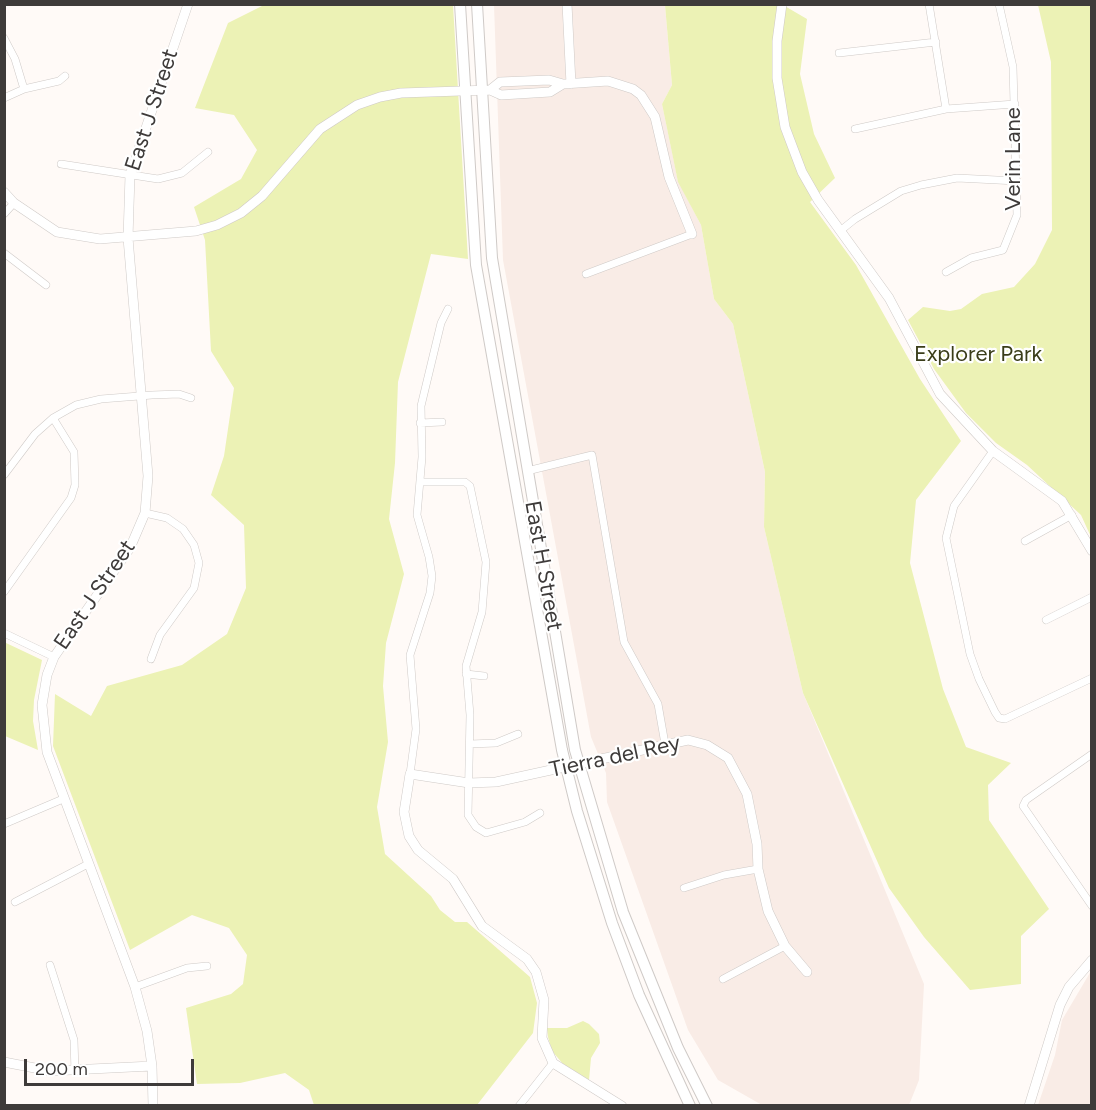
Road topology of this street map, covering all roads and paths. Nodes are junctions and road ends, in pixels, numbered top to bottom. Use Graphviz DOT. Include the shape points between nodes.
graph roads {
  1 [pos="188,4"];
  2 [pos="460,4"];
  3 [pos="477,4"];
  4 [pos="567,4"];
  5 [pos="782,4"];
  6 [pos="929,4"];
  7 [pos="999,4"];
  8 [pos="4,38"];
  9 [pos="936,42"];
  10 [pos="839,53"];
  11 [pos="65,76"];
  12 [pos="567,84"];
  13 [pos="24,89"];
  14 [pos="465,90"];
  15 [pos="486,90"];
  16 [pos="4,98"];
  17 [pos="1015,104"];
  18 [pos="946,109"];
  19 [pos="855,129"];
  20 [pos="208,152"];
  21 [pos="61,164"];
  22 [pos="130,175"];
  23 [pos="1017,181"];
  24 [pos="4,192"];
  25 [pos="14,203"];
  26 [pos="4,214"];
  27 [pos="840,231"];
  28 [pos="692,234"];
  29 [pos="128,238"];
  30 [pos="4,253"];
  31 [pos="946,272"];
  32 [pos="586,274"];
  33 [pos="46,285"];
  34 [pos="448,309"];
  35 [pos="141,396"];
  36 [pos="191,398"];
  37 [pos="53,418"];
  38 [pos="442,422"];
  39 [pos="420,423"];
  40 [pos="506,442"];
  41 [pos="993,451"];
  42 [pos="527,471"];
  43 [pos="4,475"];
  44 [pos="420,482"];
  45 [pos="145,513"];
  46 [pos="1072,515"];
  47 [pos="1025,541"];
  48 [pos="1092,551"];
  49 [pos="4,592"];
  50 [pos="1092,597"];
  51 [pos="1046,620"];
  52 [pos="4,633"];
  53 [pos="54,657"];
  54 [pos="151,659"];
  55 [pos="466,674"];
  56 [pos="484,676"];
  57 [pos="1092,678"];
  58 [pos="518,734"];
  59 [pos="470,744"];
  60 [pos="665,744"];
  61 [pos="1092,754"];
  62 [pos="578,764"];
  63 [pos="566,767"];
  64 [pos="410,774"];
  65 [pos="469,783"];
  66 [pos="63,799"];
  67 [pos="540,813"];
  68 [pos="4,824"];
  69 [pos="88,864"];
  70 [pos="758,869"];
  71 [pos="684,888"];
  72 [pos="15,902"];
  73 [pos="1092,906"];
  74 [pos="785,946"];
  75 [pos="1092,960"];
  76 [pos="50,964"];
  77 [pos="207,966"];
  78 [pos="807,972"];
  79 [pos="723,979"];
  80 [pos="135,987"];
  81 [pos="4,1062"];
  82 [pos="553,1063"];
  83 [pos="152,1066"];
  84 [pos="75,1072"];
  85 [pos="153,1106"];
  86 [pos="519,1106"];
  87 [pos="622,1106"];
  88 [pos="690,1106"];
  89 [pos="707,1106"];
  90 [pos="1029,1106"];
  1 -- 22 [label="street, East J Street"];
  2 -- 14 [label="main road, East H Street"];
  3 -- 15 [label="main road, East H Street"];
  4 -- 12 [label="street"];
  5 -- 27 [label="street" via="777,78 785,127 802,172"];
  6 -- 9 [label="street"];
  7 -- 17 [label="street, Verin Lane" via="1013,67"];
  8 -- 13 [label="street"];
  9 -- 10 [label="street"];
  9 -- 18 [label="street"];
  11 -- 13 [label="street"];
  12 -- 15 [label="street" via="549,80 500,82"];
  12 -- 28 [label="street" via="619,83 641,95 655,117 669,177"];
  13 -- 16 [label="street"];
  14 -- 15 [label="street"];
  14 -- 29 [label="street" via="397,94 357,105 320,129 262,196 241,213 196,231"];
  14 -- 40 [label="main road, East H Street" via="476,266"];
  15 -- 42 [label="main road, East H Street" via="492,258"];
  17 -- 18 [label="street"];
  17 -- 23 [label="street, Verin Lane"];
  18 -- 19 [label="street"];
  20 -- 22 [label="street" via="192,168 170,177"];
  21 -- 22 [label="street"];
  22 -- 29 [label="street, East J Street"];
  23 -- 27 [label="street" via="957,178 923,184 901,191"];
  23 -- 31 [label="street, Verin Lane" via="1017,215 1003,250 971,258"];
  24 -- 25 [label="street"];
  25 -- 26 [label="street"];
  25 -- 29 [label="street" via="57,232 87,238"];
  27 -- 41 [label="street" via="889,298 940,394"];
  28 -- 32 [label="street"];
  29 -- 35 [label="street, East J Street"];
  30 -- 33 [label="street"];
  34 -- 39 [label="street" via="422,400"];
  35 -- 36 [label="street" via="179,394"];
  35 -- 37 [label="street" via="88,401"];
  35 -- 45 [label="street, East J Street" via="148,476"];
  37 -- 43 [label="street" via="35,434"];
  37 -- 49 [label="street" via="74,452 74,489"];
  38 -- 39 [label="street"];
  39 -- 44 [label="street"];
  40 -- 42 [label="main road" via="511,445 518,469"];
  40 -- 63 [label="main road, East H Street"];
  41 -- 46 [label="street" via="1062,501"];
  41 -- 57 [label="street" via="954,506 947,525 946,544 972,661 999,718 1009,719"];
  42 -- 60 [label="street" via="592,455 624,642 657,704"];
  42 -- 62 [label="main road, East H Street"];
  44 -- 55 [label="street" via="465,482 470,486 487,573 482,612"];
  44 -- 64 [label="street" via="418,519 432,576 410,655 416,729"];
  45 -- 53 [label="street, East J Street" via="130,548"];
  45 -- 54 [label="street" via="167,518 183,529 194,545 199,563 194,588 160,636"];
  46 -- 47 [label="street"];
  46 -- 48 [label="street"];
  50 -- 51 [label="street"];
  52 -- 53 [label="street"];
  53 -- 66 [label="street, East J Street" via="45,684 42,719 46,752"];
  55 -- 56 [label="street"];
  55 -- 59 [label="street"];
  58 -- 59 [label="street" via="496,743"];
  59 -- 65 [label="street"];
  60 -- 62 [label="street, Tierra del Rey"];
  60 -- 70 [label="street, Tierra del Rey" via="688,740 707,745 728,758 751,807"];
  61 -- 73 [label="street" via="1023,806"];
  62 -- 63 [label="street, Tierra del Rey"];
  62 -- 89 [label="main road, East H Street" via="623,912 678,1048"];
  63 -- 65 [label="street, Tierra del Rey" via="496,782"];
  63 -- 88 [label="main road, East H Street" via="612,923 664,1053"];
  64 -- 65 [label="street, Tierra del Rey"];
  64 -- 82 [label="street" via="404,812 409,836 418,850 453,879 482,926 527,959 536,972 544,1000 542,1038"];
  65 -- 67 [label="street" via="468,815 472,824 483,831 525,822"];
  66 -- 68 [label="street"];
  66 -- 69 [label="street, East J Street"];
  69 -- 72 [label="street"];
  69 -- 80 [label="street, East J Street"];
  70 -- 71 [label="street"];
  70 -- 74 [label="street, Tierra del Rey" via="768,911"];
  74 -- 78 [label="street, Tierra del Rey"];
  74 -- 79 [label="street"];
  75 -- 90 [label="street" via="1069,987 1060,1005"];
  76 -- 84 [label="street" via="74,1040"];
  77 -- 80 [label="street" via="187,968"];
  80 -- 83 [label="street, East J Street"];
  81 -- 84 [label="street"];
  82 -- 86 [label="street"];
  82 -- 87 [label="street"];
  83 -- 84 [label="street"];
  83 -- 85 [label="street, East J Street"];
}
